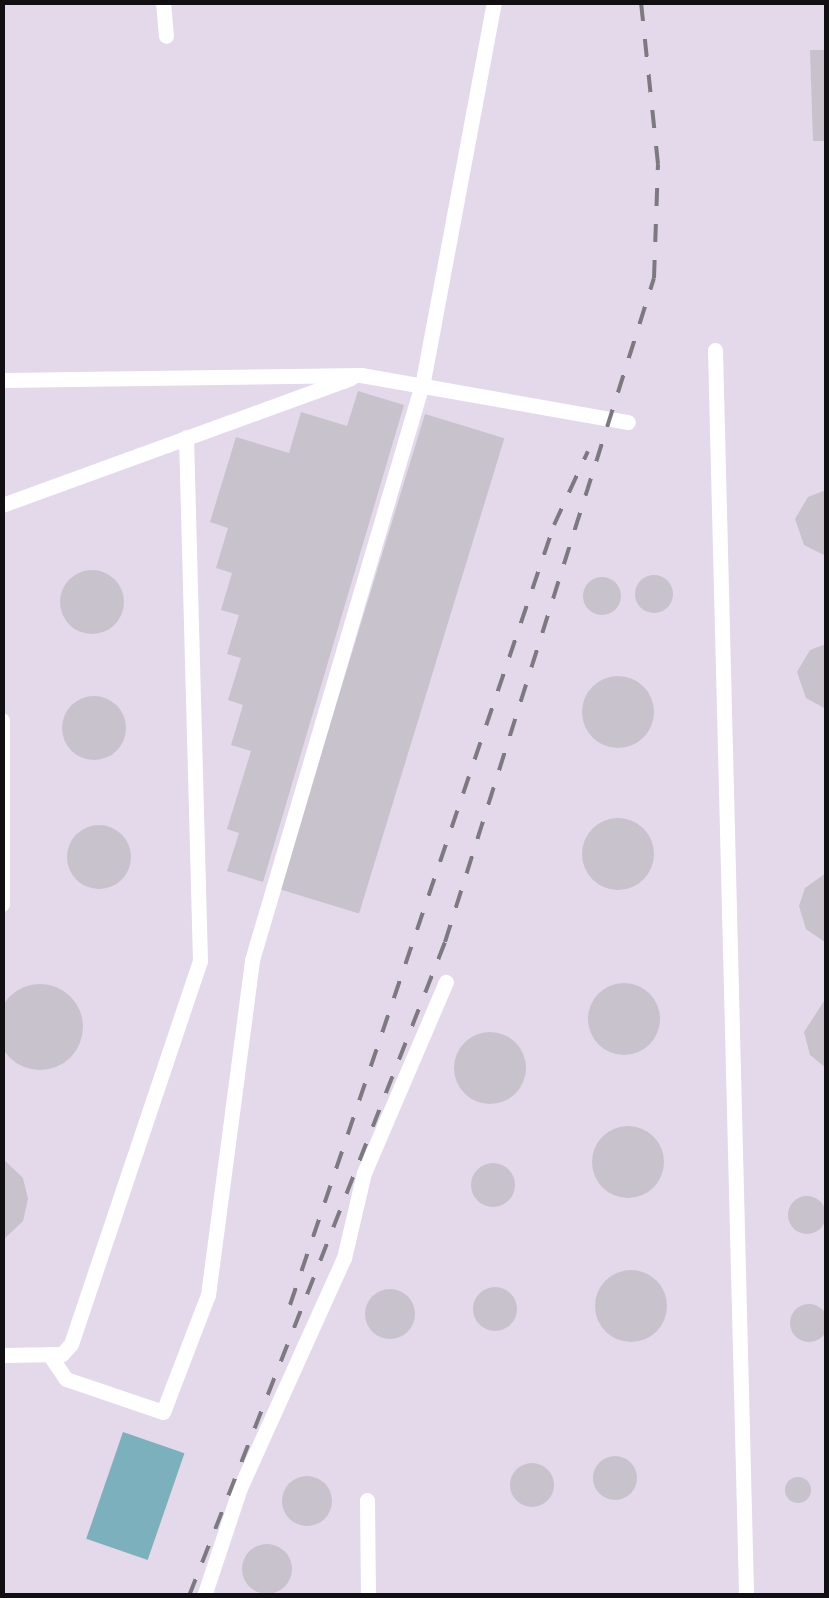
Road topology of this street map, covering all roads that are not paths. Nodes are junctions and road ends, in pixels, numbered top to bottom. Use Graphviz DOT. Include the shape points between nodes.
graph roads {
  1 [pos="164,2"];
  2 [pos="494,2"];
  3 [pos="166,36"];
  4 [pos="715,350"];
  5 [pos="362,375"];
  6 [pos="2,380"];
  7 [pos="422,381"];
  8 [pos="628,422"];
  9 [pos="186,437"];
  10 [pos="2,504"];
  11 [pos="2,720"];
  12 [pos="2,904"];
  13 [pos="446,982"];
  14 [pos="48,1354"];
  15 [pos="2,1355"];
  16 [pos="367,1500"];
  17 [pos="204,1596"];
  18 [pos="368,1596"];
  19 [pos="746,1596"];
  1 -- 3 [label="lane"];
  2 -- 7 [label="lane"];
  4 -- 19 [label="lane"];
  5 -- 6 [label="lane"];
  5 -- 7 [label="lane"];
  5 -- 9 [label="lane"];
  7 -- 8 [label="lane"];
  7 -- 14 [label="lane" via="252,960 208,1295 163,1412 66,1379"];
  9 -- 10 [label="lane"];
  9 -- 14 [label="lane" via="200,961 71,1344"];
  11 -- 12 [label="lane"];
  13 -- 17 [label="lane" via="364,1174 344,1258 240,1488"];
  14 -- 15 [label="lane"];
  16 -- 18 [label="lane"];
}
